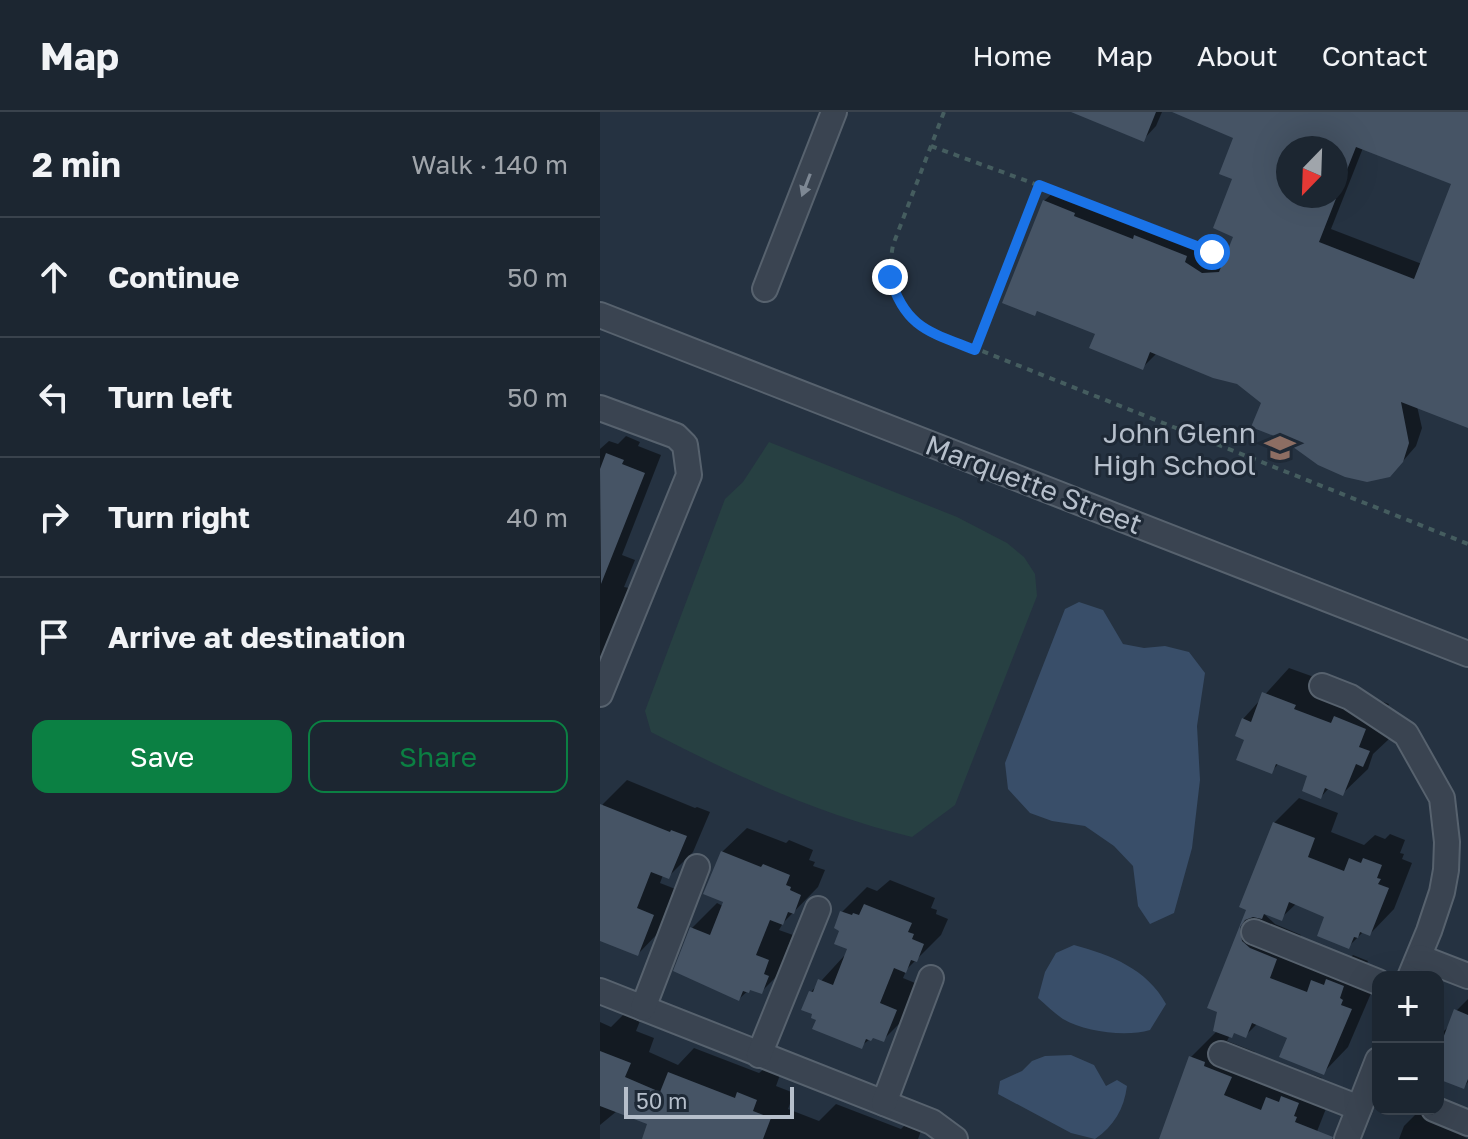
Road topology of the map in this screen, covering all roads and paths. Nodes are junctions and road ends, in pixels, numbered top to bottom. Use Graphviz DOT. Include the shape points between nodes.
graph roads {
  1 [pos="834,112"];
  2 [pos="944,112"];
  3 [pos="931,146"];
  4 [pos="1039,185"];
  5 [pos="1212,252"];
  6 [pos="765,289"];
  7 [pos="600,315"];
  8 [pos="975,350"];
  9 [pos="600,408"];
  10 [pos="1468,544"];
  11 [pos="1468,654"];
  12 [pos="1322,686"];
  13 [pos="600,694"];
  14 [pos="1445,827"];
  15 [pos="1468,836"];
  16 [pos="697,867"];
  17 [pos="818,909"];
  18 [pos="1254,932"];
  19 [pos="1414,967"];
  20 [pos="1468,976"];
  21 [pos="931,978"];
  22 [pos="1372,980"];
  23 [pos="600,991"];
  24 [pos="643,1008"];
  25 [pos="1221,1054"];
  26 [pos="759,1055"];
  27 [pos="1372,1082"];
  28 [pos="884,1103"];
  29 [pos="1359,1108"];
  30 [pos="1444,1113"];
  31 [pos="1468,1123"];
  32 [pos="955,1139"];
  33 [pos="1347,1139"];
  1 -- 6 [label="street, one-way"];
  2 -- 3 [label="path"];
  3 -- 4 [label="path"];
  3 -- 8 [label="path" via="893,245 890,277 896,298 919,326"];
  4 -- 5 [label="path"];
  4 -- 8 [label="path"];
  7 -- 11 [label="street, Marquette Street"];
  8 -- 10 [label="path"];
  9 -- 13 [label="street" via="676,436 685,445 689,475"];
  12 -- 14 [label="street" via="1350,697 1406,734 1442,798"];
  14 -- 15 [label="street"];
  14 -- 19 [label="street" via="1442,892"];
  16 -- 24 [label="street"];
  17 -- 26 [label="street"];
  18 -- 22 [label="street"];
  19 -- 20 [label="street"];
  21 -- 28 [label="street"];
  23 -- 24 [label="street"];
  24 -- 26 [label="street"];
  25 -- 29 [label="street"];
  26 -- 28 [label="street"];
  27 -- 29 [label="street"];
  28 -- 32 [label="street" via="932,1122"];
  29 -- 33 [label="street"];
  30 -- 31 [label="street"];
}
